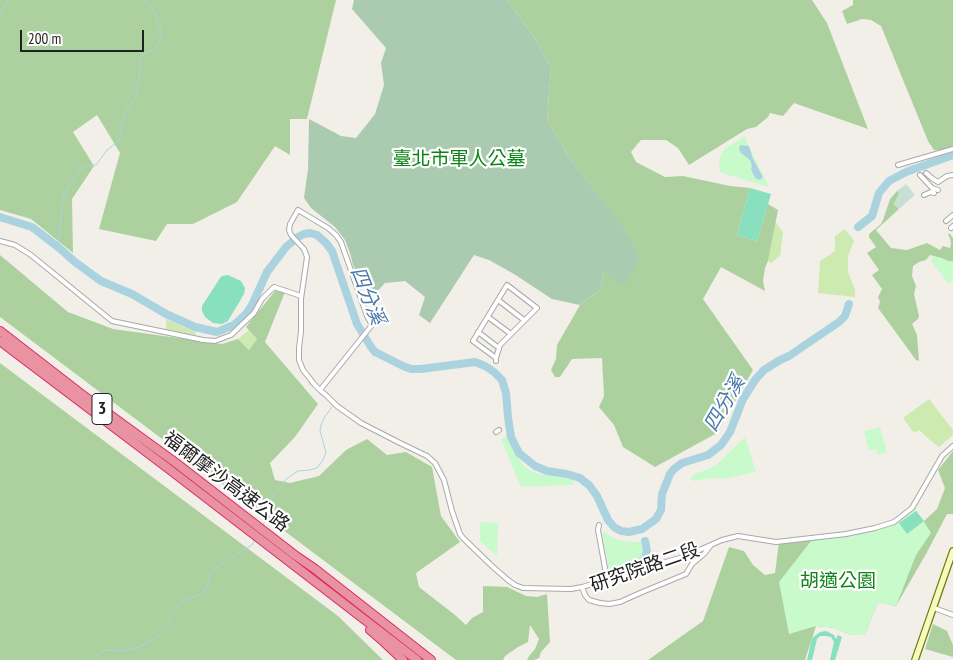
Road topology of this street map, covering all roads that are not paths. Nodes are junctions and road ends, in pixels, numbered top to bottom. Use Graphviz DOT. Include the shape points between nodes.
graph roads {
  1 [pos="953,149"];
  2 [pos="898,165"];
  3 [pos="926,173"];
  4 [pos="920,175"];
  5 [pos="953,175"];
  6 [pos="924,195"];
  7 [pos="953,215"];
  8 [pos="946,222"];
  9 [pos="0,241"];
  10 [pos="301,296"];
  11 [pos="498,300"];
  12 [pos="488,317"];
  13 [pos="524,320"];
  14 [pos="0,332"];
  15 [pos="478,332"];
  16 [pos="511,334"];
  17 [pos="0,341"];
  18 [pos="499,348"];
  19 [pos="320,390"];
  20 [pos="953,446"];
  21 [pos="202,489"];
  22 [pos="599,525"];
  23 [pos="711,545"];
  24 [pos="953,551"];
  25 [pos="607,579"];
  26 [pos="314,581"];
  27 [pos="582,587"];
  28 [pos="934,608"];
  29 [pos="953,615"];
  30 [pos="430,658"];
  31 [pos="403,660"];
  32 [pos="417,660"];
  33 [pos="915,660"];
  1 -- 2 [label="street"];
  3 -- 5 [label="street" via="938,182"];
  4 -- 6 [label="street" via="936,192"];
  7 -- 8 [label="street"];
  9 -- 10 [label="street" via="15,245 31,255 112,321 203,340 215,341 231,335 274,287"];
  10 -- 19 [label="street" via="299,360"];
  10 -- 19 [label="street" via="307,257 289,230 298,210 328,228 341,242 372,325"];
  11 -- 12 [label="street"];
  11 -- 13 [label="street"];
  11 -- 13 [label="street" via="506,285 537,308"];
  12 -- 15 [label="street"];
  12 -- 16 [label="street"];
  13 -- 16 [label="street"];
  14 -- 21 [label="highway, 福爾摩沙高速公路 / 3" via="176,464"];
  15 -- 18 [label="street"];
  15 -- 18 [label="street" via="473,341 496,360"];
  16 -- 18 [label="street"];
  17 -- 21 [label="highway, 福爾摩沙高速公路 / 3"];
  19 -- 27 [label="street" via="361,423 435,463 444,480 460,534 508,580 523,588"];
  20 -- 23 [label="street, 研究院路二段" via="942,456 912,508 894,522 875,528 776,542 738,536"];
  21 -- 26 [label="highway, 福爾摩沙高速公路 / 3"];
  21 -- 30 [label="highway, 福爾摩沙高速公路 / 3" via="315,569"];
  22 -- 25 [label="street"];
  23 -- 25 [label="street, 研究院路二段" via="686,556"];
  23 -- 27 [label="street, 研究院路二段" via="686,574 620,602 609,604 589,600"];
  24 -- 28 [label="main road"];
  25 -- 27 [label="street, 研究院路二段"];
  26 -- 31 [label="highway"];
  26 -- 32 [label="highway, 福爾摩沙高速公路 / 3"];
  28 -- 29 [label="street"];
  28 -- 33 [label="main road"];
}
